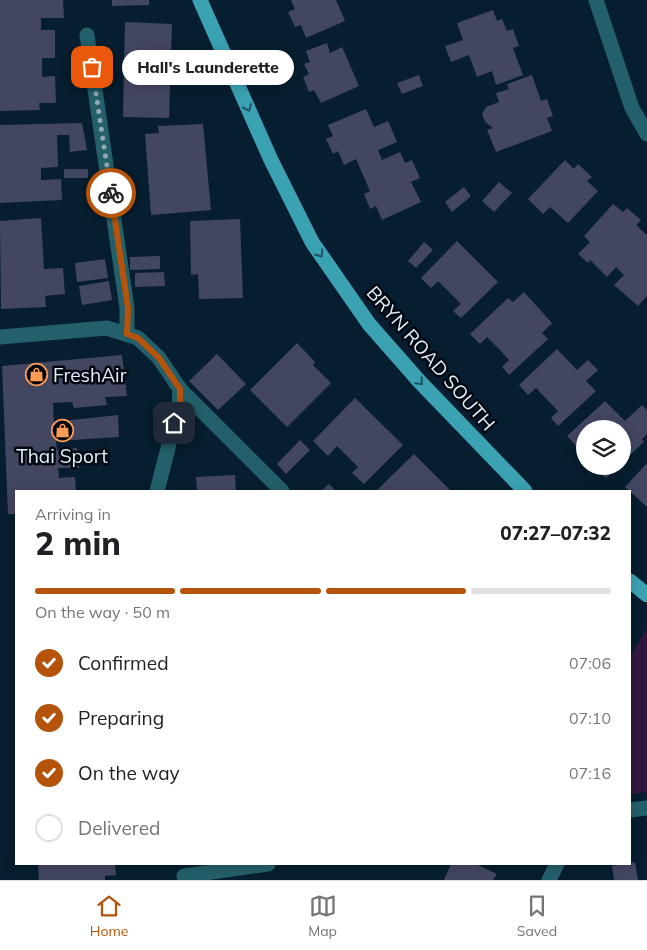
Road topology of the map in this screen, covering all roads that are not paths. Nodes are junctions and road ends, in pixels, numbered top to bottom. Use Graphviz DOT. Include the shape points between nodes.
graph roads {
  1 [pos="200,0"];
  2 [pos="596,0"];
  3 [pos="88,35"];
  4 [pos="647,134"];
  5 [pos="127,334"];
  6 [pos="0,337"];
  7 [pos="180,389"];
  8 [pos="157,490"];
  9 [pos="281,490"];
  10 [pos="524,490"];
  11 [pos="631,582"];
  12 [pos="647,595"];
  13 [pos="647,808"];
  14 [pos="631,810"];
  15 [pos="259,865"];
  16 [pos="556,865"];
  17 [pos="183,873"];
  18 [pos="549,880"];
  1 -- 10 [label="main road, BRYN ROAD SOUTH, one-way" via="271,160 312,242 369,324"];
  2 -- 4 [label="street" via="632,108"];
  3 -- 5 [label="street" via="128,308"];
  5 -- 6 [label="street" via="107,328"];
  5 -- 7 [label="street" via="138,338 159,358"];
  7 -- 8 [label="street" via="180,405"];
  7 -- 9 [label="street"];
  11 -- 12 [label="main road"];
  13 -- 14 [label="street"];
  15 -- 17 [label="street"];
  16 -- 18 [label="street"];
}
